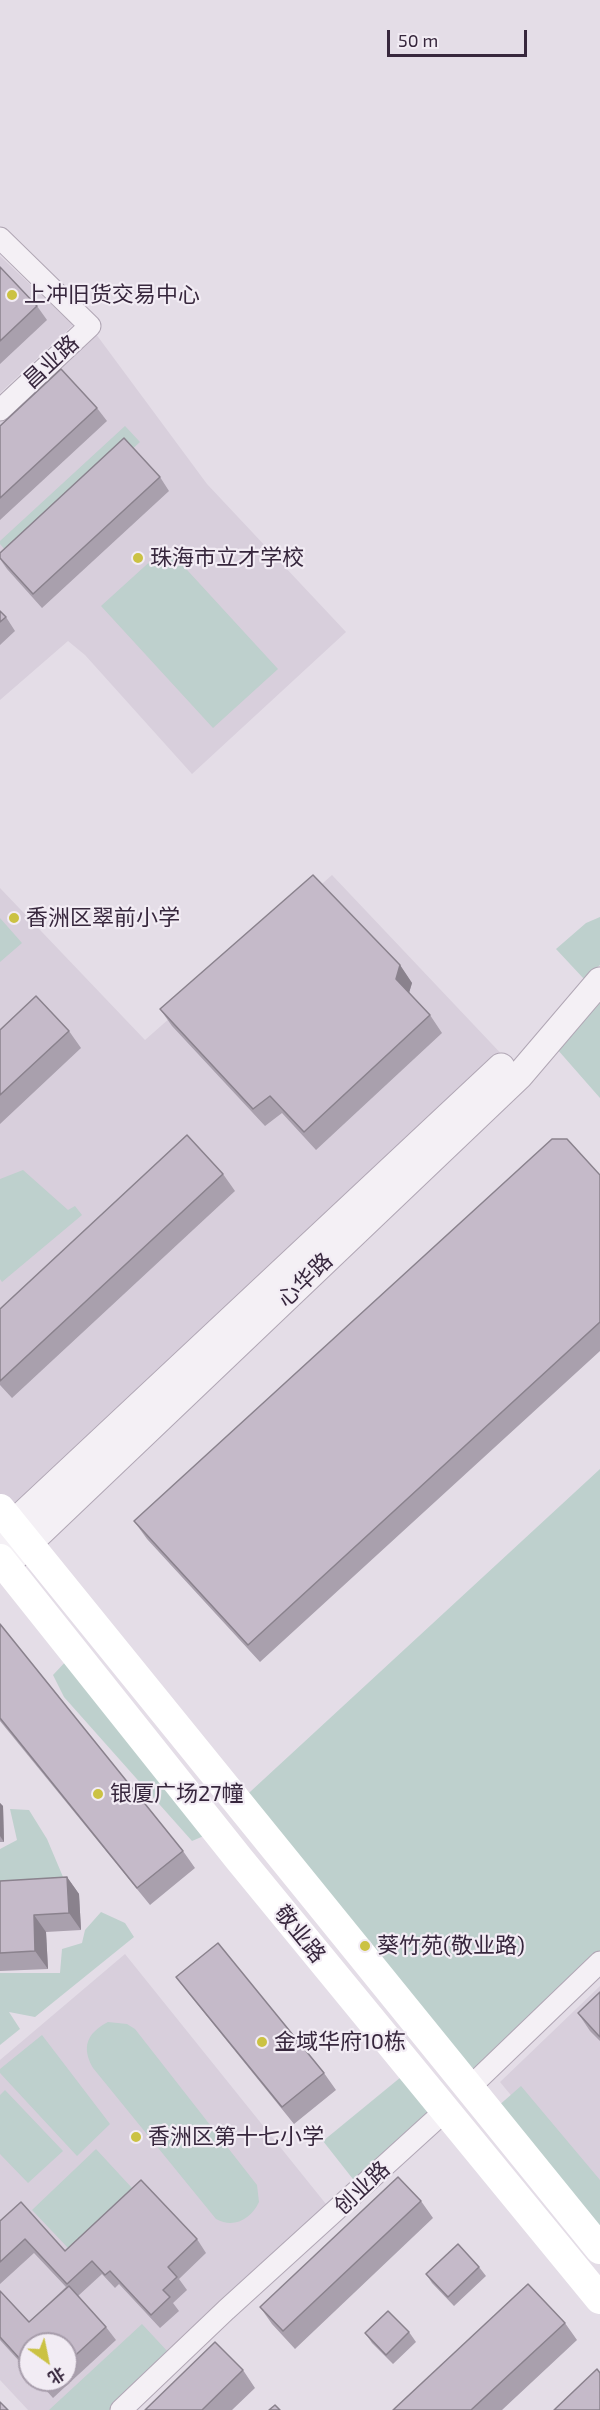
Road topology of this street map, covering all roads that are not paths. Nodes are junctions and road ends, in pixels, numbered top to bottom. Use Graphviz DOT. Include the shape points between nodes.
graph roads {
  1 [pos="0,238"];
  2 [pos="0,410"];
  3 [pos="600,980"];
  4 [pos="7,1544"];
  5 [pos="600,1962"];
  6 [pos="469,2088"];
  7 [pos="446,2110"];
  8 [pos="600,2249"];
  9 [pos="600,2299"];
  10 [pos="121,2410"];
  1 -- 2 [label="street, 昌业路" via="90,326"];
  3 -- 4 [label="street, 心华路" via="508,1061"];
  4 -- 6 [label="main road, 敬业路"];
  4 -- 7 [label="main road, 敬业路" via="239,1858"];
  5 -- 6 [label="street, 创业路"];
  6 -- 7 [label="street, 创业路"];
  6 -- 8 [label="main road, 敬业路"];
  7 -- 9 [label="main road, 敬业路"];
  7 -- 10 [label="street, 创业路"];
}
